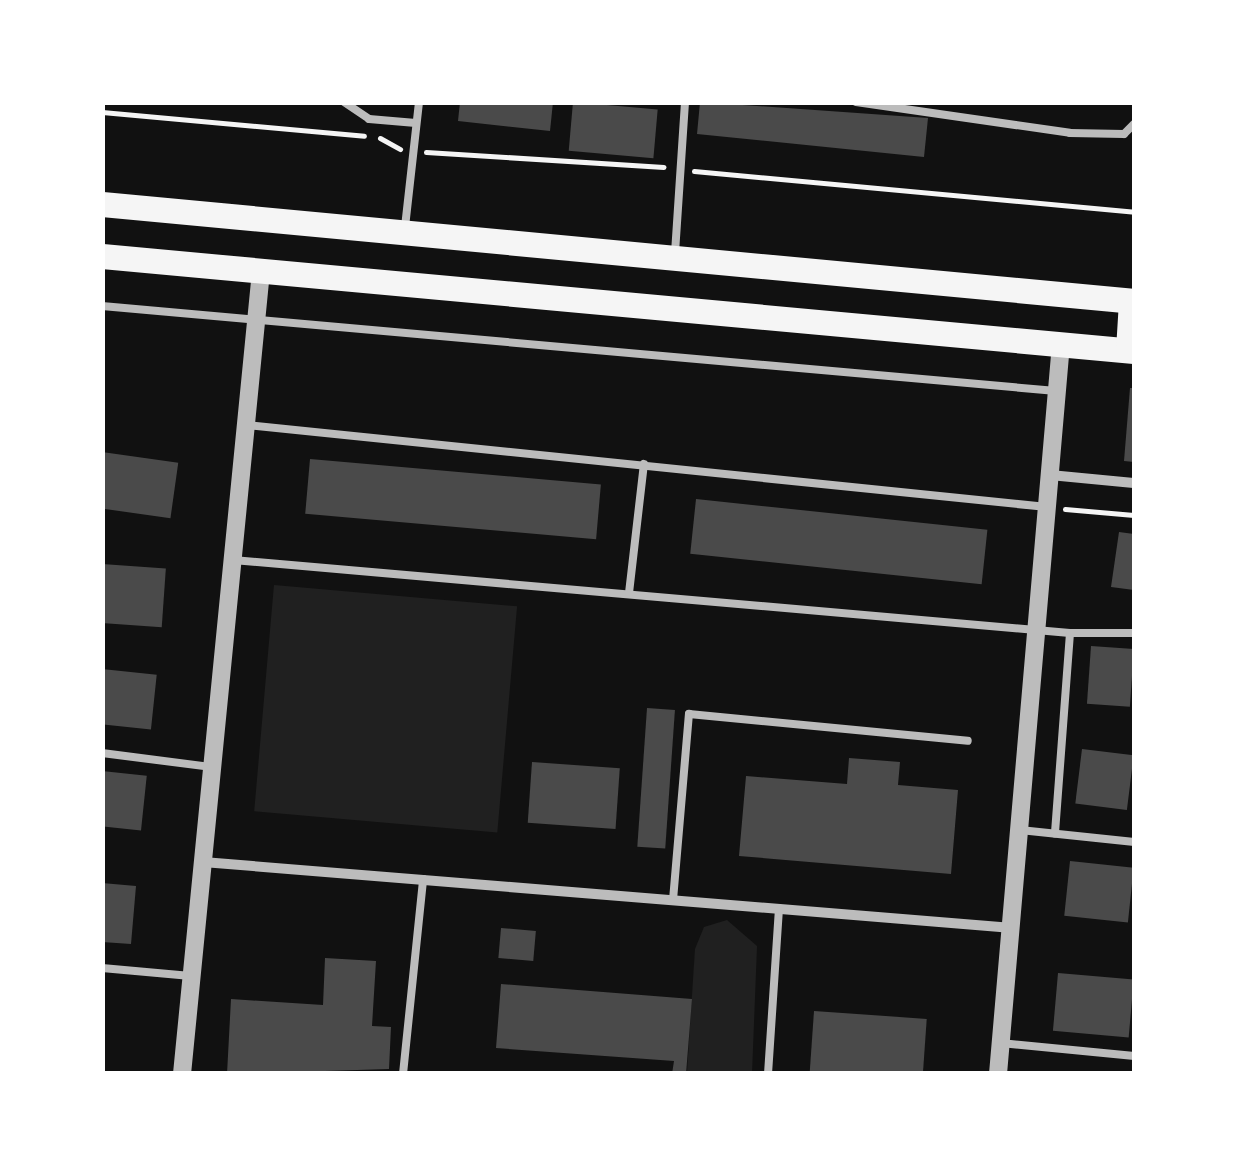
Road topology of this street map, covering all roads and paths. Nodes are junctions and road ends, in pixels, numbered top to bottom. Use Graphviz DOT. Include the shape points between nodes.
graph roads {
  1 [pos="344,102"];
  2 [pos="419,102"];
  3 [pos="684,102"];
  4 [pos="856,102"];
  5 [pos="102,112"];
  6 [pos="416,123"];
  7 [pos="1134,124"];
  8 [pos="414,150"];
  9 [pos="680,170"];
  10 [pos="102,204"];
  11 [pos="1134,212"];
  12 [pos="404,233"];
  13 [pos="102,256"];
  14 [pos="674,259"];
  15 [pos="261,271"];
  16 [pos="1133,301"];
  17 [pos="102,306"];
  18 [pos="256,322"];
  19 [pos="1061,344"];
  20 [pos="1131,351"];
  21 [pos="1056,391"];
  22 [pos="246,425"];
  23 [pos="644,464"];
  24 [pos="1050,475"];
  25 [pos="1134,483"];
  26 [pos="1047,507"];
  27 [pos="1134,515"];
  28 [pos="233,560"];
  29 [pos="629,592"];
  30 [pos="1070,632"];
  31 [pos="1134,633"];
  32 [pos="1036,634"];
  33 [pos="968,741"];
  34 [pos="102,753"];
  35 [pos="212,767"];
  36 [pos="1020,830"];
  37 [pos="1055,833"];
  38 [pos="1134,842"];
  39 [pos="202,862"];
  40 [pos="423,880"];
  41 [pos="673,900"];
  42 [pos="778,908"];
  43 [pos="1012,928"];
  44 [pos="102,968"];
  45 [pos="192,976"];
  46 [pos="1001,1043"];
  47 [pos="1134,1056"];
  48 [pos="182,1074"];
  49 [pos="403,1074"];
  50 [pos="768,1074"];
  51 [pos="998,1074"];
  1 -- 6 [label="lane" via="369,119"];
  2 -- 6 [label="lane"];
  3 -- 9 [label="lane"];
  4 -- 7 [label="lane" via="1070,133 1124,134"];
  5 -- 8 [label="path" via="381,138"];
  6 -- 8 [label="lane"];
  8 -- 9 [label="path"];
  8 -- 12 [label="lane"];
  9 -- 11 [label="path"];
  9 -- 14 [label="lane"];
  10 -- 12 [label="main road"];
  12 -- 14 [label="main road"];
  13 -- 15 [label="main road"];
  14 -- 16 [label="main road"];
  15 -- 18 [label="street"];
  15 -- 19 [label="main road"];
  16 -- 20 [label="main road"];
  17 -- 18 [label="lane"];
  18 -- 21 [label="lane" via="314,318"];
  18 -- 22 [label="street"];
  19 -- 20 [label="main road"];
  19 -- 21 [label="street"];
  21 -- 24 [label="street"];
  22 -- 23 [label="lane"];
  22 -- 28 [label="street"];
  23 -- 26 [label="lane"];
  23 -- 29 [label="lane"];
  24 -- 25 [label="street"];
  24 -- 26 [label="street"];
  26 -- 27 [label="path"];
  26 -- 32 [label="street"];
  28 -- 29 [label="lane"];
  28 -- 35 [label="street"];
  29 -- 32 [label="lane"];
  30 -- 31 [label="lane"];
  30 -- 32 [label="lane"];
  30 -- 37 [label="lane"];
  32 -- 36 [label="street"];
  33 -- 41 [label="lane" via="689,714"];
  34 -- 35 [label="lane"];
  35 -- 39 [label="street"];
  36 -- 37 [label="lane"];
  36 -- 43 [label="street"];
  37 -- 38 [label="lane"];
  39 -- 40 [label="street"];
  39 -- 45 [label="street"];
  40 -- 41 [label="street"];
  40 -- 49 [label="lane"];
  41 -- 42 [label="street"];
  42 -- 43 [label="street"];
  42 -- 50 [label="lane"];
  43 -- 46 [label="street"];
  44 -- 45 [label="lane"];
  45 -- 48 [label="street"];
  46 -- 47 [label="lane"];
  46 -- 51 [label="street"];
}
